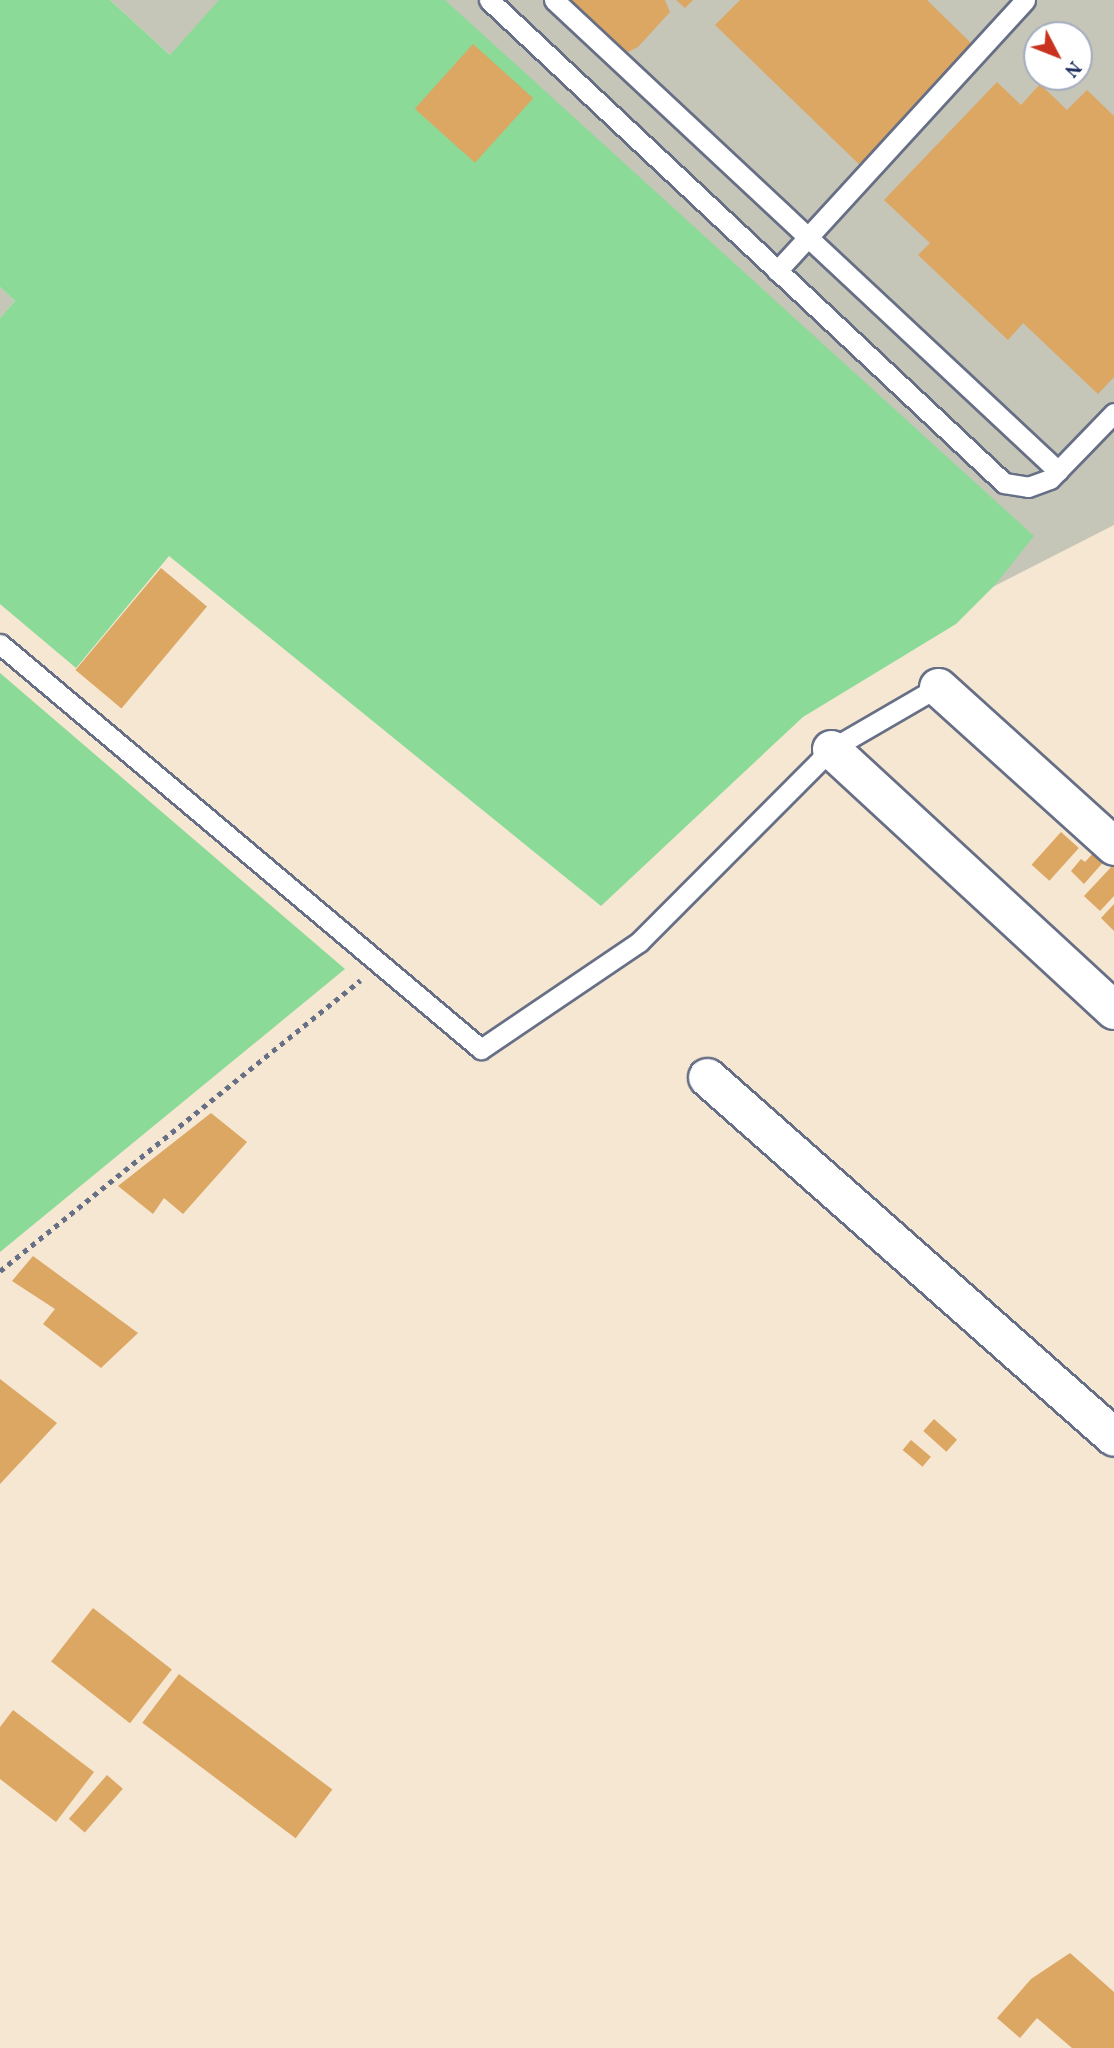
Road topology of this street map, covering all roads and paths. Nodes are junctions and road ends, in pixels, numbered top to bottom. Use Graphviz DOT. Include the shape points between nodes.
graph roads {
  1 [pos="489,0"];
  2 [pos="554,0"];
  3 [pos="1025,0"];
  4 [pos="811,238"];
  5 [pos="777,271"];
  6 [pos="1114,413"];
  7 [pos="1058,471"];
  8 [pos="0,644"];
  9 [pos="938,687"];
  10 [pos="831,749"];
  11 [pos="1114,846"];
  12 [pos="380,964"];
  13 [pos="1114,1010"];
  14 [pos="707,1077"];
  15 [pos="0,1271"];
  16 [pos="1114,1437"];
  1 -- 5 [label="lane"];
  2 -- 4 [label="lane"];
  3 -- 4 [label="lane"];
  4 -- 5 [label="lane"];
  4 -- 7 [label="lane"];
  5 -- 7 [label="lane" via="1004,483 1039,485"];
  6 -- 7 [label="lane"];
  8 -- 12 [label="lane"];
  9 -- 10 [label="lane"];
  9 -- 11 [label="street"];
  10 -- 12 [label="lane" via="639,942 481,1049"];
  10 -- 13 [label="street"];
  12 -- 15 [label="path"];
  14 -- 16 [label="street"];
}
